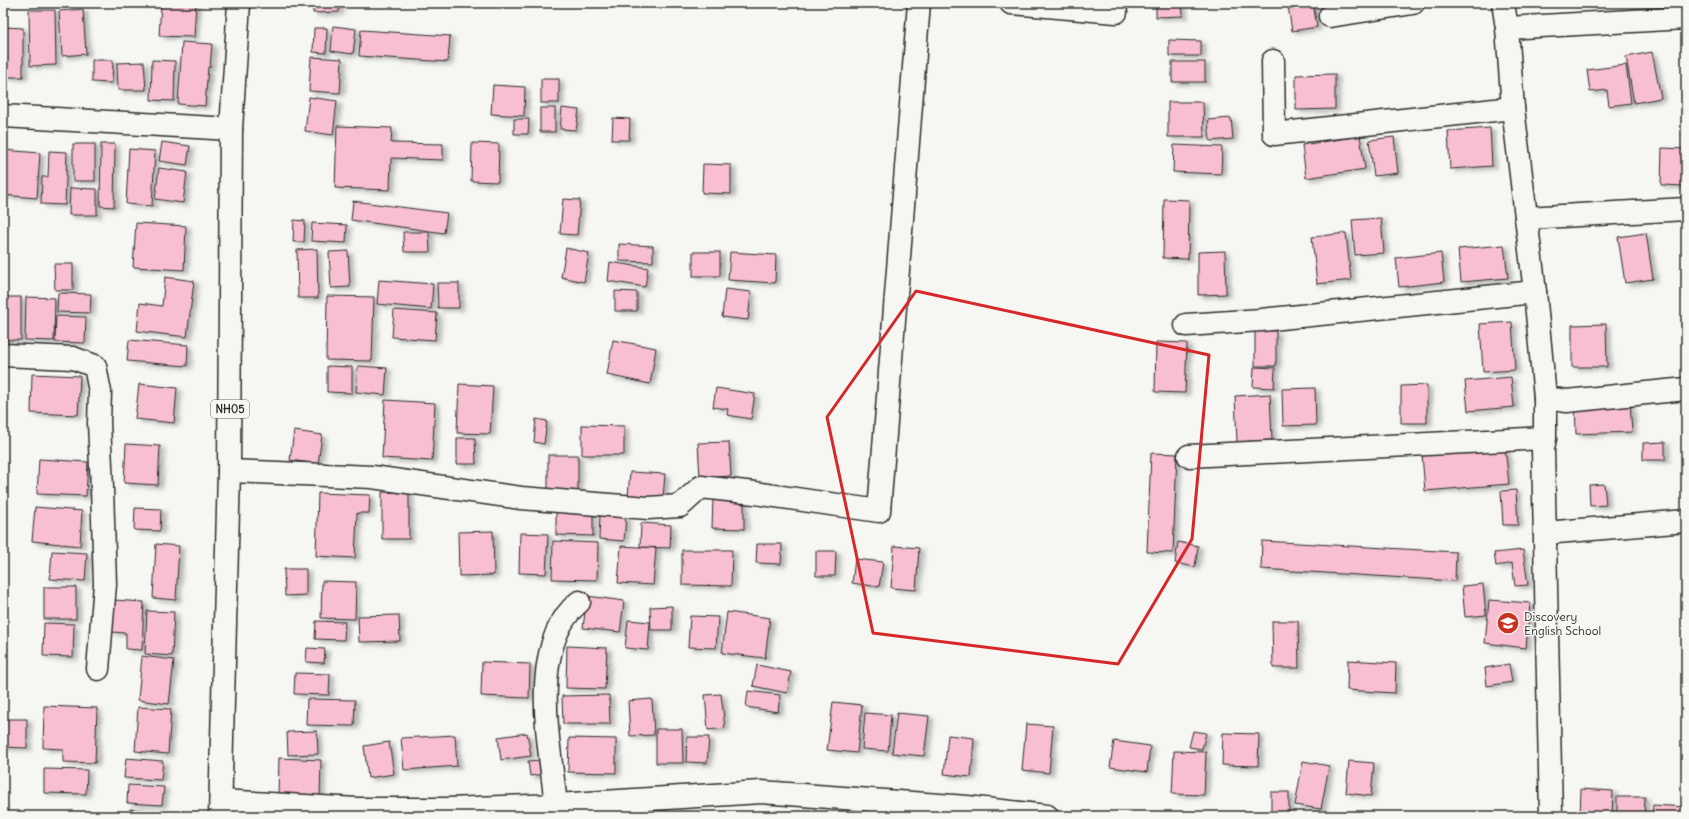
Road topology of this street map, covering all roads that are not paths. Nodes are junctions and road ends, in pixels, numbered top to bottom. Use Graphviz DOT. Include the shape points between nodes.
graph roads {
  1 [pos="239,3"];
  2 [pos="919,3"];
  3 [pos="1011,3"];
  4 [pos="1413,3"];
  5 [pos="1503,3"];
  6 [pos="1116,12"];
  7 [pos="1330,16"];
  8 [pos="1686,18"];
  9 [pos="1508,28"];
  10 [pos="1273,61"];
  11 [pos="1513,108"];
  12 [pos="3,116"];
  13 [pos="231,129"];
  14 [pos="1686,209"];
  15 [pos="1526,218"];
  16 [pos="1535,292"];
  17 [pos="1186,325"];
  18 [pos="3,355"];
  19 [pos="1686,389"];
  20 [pos="1545,398"];
  21 [pos="1545,438"];
  22 [pos="1189,456"];
  23 [pos="229,471"];
  24 [pos="1686,521"];
  25 [pos="1545,533"];
  26 [pos="579,602"];
  27 [pos="98,669"];
  28 [pos="556,805"];
  29 [pos="220,808"];
  30 [pos="448,812"];
  31 [pos="1047,816"];
  32 [pos="1551,816"];
  1 -- 13 [label="street, NH05"];
  2 -- 23 [label="street" via="879,511 701,487 680,506 648,508 521,498 372,477"];
  3 -- 6 [label="street"];
  4 -- 7 [label="street"];
  5 -- 9 [label="street"];
  8 -- 9 [label="street"];
  9 -- 11 [label="street"];
  10 -- 11 [label="street" via="1274,134"];
  11 -- 15 [label="street"];
  12 -- 13 [label="street"];
  13 -- 23 [label="street, NH05"];
  14 -- 15 [label="street"];
  15 -- 16 [label="street"];
  16 -- 17 [label="street" via="1261,320"];
  16 -- 20 [label="street"];
  18 -- 27 [label="street" via="72,358 95,366 100,392 105,584"];
  19 -- 20 [label="street" via="1567,401"];
  20 -- 21 [label="street"];
  21 -- 22 [label="street"];
  21 -- 25 [label="street"];
  23 -- 29 [label="street, NH05"];
  24 -- 25 [label="street"];
  25 -- 32 [label="street"];
  26 -- 28 [label="street" via="569,611 556,632 549,656 545,706"];
  28 -- 30 [label="street"];
  28 -- 31 [label="street" via="761,792 967,807"];
  29 -- 30 [label="street"];
}
